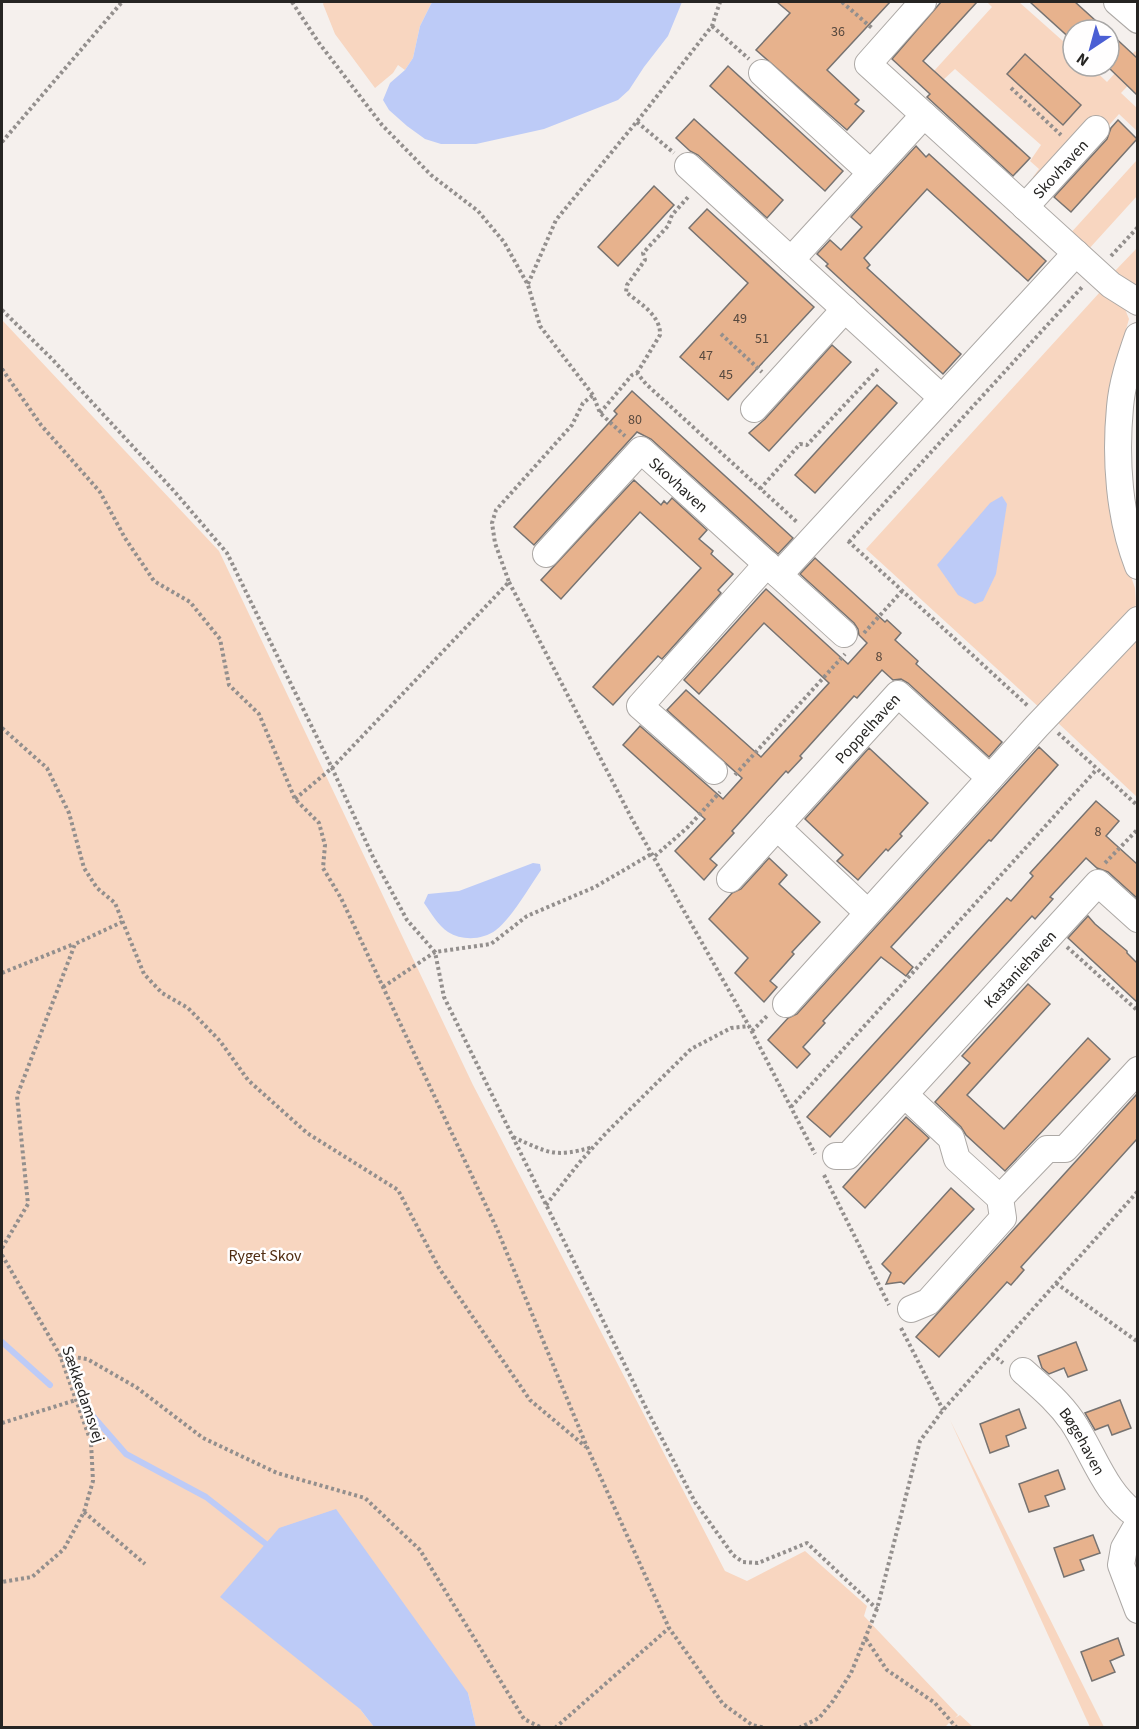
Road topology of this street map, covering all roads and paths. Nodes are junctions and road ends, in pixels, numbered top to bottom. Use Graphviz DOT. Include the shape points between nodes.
graph roads {
  1 [pos="122,2"];
  2 [pos="292,2"];
  3 [pos="720,2"];
  4 [pos="842,2"];
  5 [pos="923,2"];
  6 [pos="1117,2"];
  7 [pos="1137,20"];
  8 [pos="712,26"];
  9 [pos="887,42"];
  10 [pos="762,73"];
  11 [pos="1011,88"];
  12 [pos="924,115"];
  13 [pos="637,122"];
  14 [pos="1096,129"];
  15 [pos="2,142"];
  16 [pos="1077,150"];
  17 [pos="696,173"];
  18 [pos="871,173"];
  19 [pos="1024,207"];
  20 [pos="1137,227"];
  21 [pos="1076,253"];
  22 [pos="792,260"];
  23 [pos="1096,272"];
  24 [pos="528,285"];
  25 [pos="1137,302"];
  26 [pos="845,309"];
  27 [pos="2,310"];
  28 [pos="721,334"];
  29 [pos="1137,336"];
  30 [pos="893,353"];
  31 [pos="2,369"];
  32 [pos="637,373"];
  33 [pos="776,385"];
  34 [pos="593,395"];
  35 [pos="942,398"];
  36 [pos="754,409"];
  37 [pos="600,413"];
  38 [pos="641,450"];
  39 [pos="760,489"];
  40 [pos="820,530"];
  41 [pos="849,542"];
  42 [pos="546,554"];
  43 [pos="1137,566"];
  44 [pos="773,570"];
  45 [pos="509,582"];
  46 [pos="902,591"];
  47 [pos="1137,620"];
  48 [pos="851,640"];
  49 [pos="1043,720"];
  50 [pos="2,728"];
  51 [pos="332,768"];
  52 [pos="1097,769"];
  53 [pos="714,771"];
  54 [pos="990,778"];
  55 [pos="295,799"];
  56 [pos="1137,806"];
  57 [pos="777,827"];
  58 [pos="1137,829"];
  59 [pos="654,855"];
  60 [pos="730,879"];
  61 [pos="1098,884"];
  62 [pos="867,912"];
  63 [pos="1137,919"];
  64 [pos="122,922"];
  65 [pos="1053,933"];
  66 [pos="75,944"];
  67 [pos="435,952"];
  68 [pos="2,973"];
  69 [pos="383,987"];
  70 [pos="786,1004"];
  71 [pos="1137,1011"];
  72 [pos="749,1026"];
  73 [pos="1137,1070"];
  74 [pos="905,1095"];
  75 [pos="790,1107"];
  76 [pos="513,1137"];
  77 [pos="594,1146"];
  78 [pos="825,1161"];
  79 [pos="1137,1191"];
  80 [pos="1000,1198"];
  81 [pos="546,1205"];
  82 [pos="2,1248"];
  83 [pos="2,1255"];
  84 [pos="1056,1283"];
  85 [pos="901,1316"];
  86 [pos="1137,1342"];
  87 [pos="60,1355"];
  88 [pos="1023,1371"];
  89 [pos="76,1400"];
  90 [pos="943,1410"];
  91 [pos="2,1423"];
  92 [pos="587,1447"];
  93 [pos="84,1512"];
  94 [pos="1137,1516"];
  95 [pos="1137,1524"];
  96 [pos="145,1564"];
  97 [pos="2,1581"];
  98 [pos="877,1609"];
  99 [pos="1137,1610"];
  100 [pos="669,1628"];
  101 [pos="865,1638"];
  102 [pos="813,1725"];
  103 [pos="542,1728"];
  104 [pos="555,1728"];
  105 [pos="766,1728"];
  106 [pos="799,1728"];
  107 [pos="957,1728"];
  1 -- 15 [label="path"];
  2 -- 24 [label="path" via="382,125 431,175 478,211 504,242"];
  3 -- 8 [label="path"];
  4 -- 9 [label="path"];
  5 -- 9 [label="street, Skovhaven"];
  6 -- 7 [label="street"];
  8 -- 10 [label="path"];
  8 -- 13 [label="path"];
  9 -- 12 [label="street, Skovhaven" via="868,64"];
  10 -- 18 [label="street"];
  11 -- 16 [label="path"];
  12 -- 18 [label="street"];
  12 -- 19 [label="street, Skovhaven"];
  13 -- 17 [label="path"];
  13 -- 24 [label="path" via="556,220"];
  14 -- 16 [label="street, Skovhaven"];
  16 -- 19 [label="street, Skovhaven"];
  17 -- 22 [label="street"];
  17 -- 32 [label="path" via="668,226 643,253 645,261 627,285 626,292 651,313 660,331"];
  18 -- 22 [label="street"];
  19 -- 21 [label="street, Skovhaven"];
  20 -- 23 [label="path"];
  21 -- 23 [label="street, Skovhaven"];
  21 -- 35 [label="street"];
  22 -- 26 [label="street"];
  23 -- 25 [label="street, Skovhaven"];
  23 -- 41 [label="path"];
  24 -- 34 [label="path" via="540,326"];
  26 -- 30 [label="street"];
  26 -- 33 [label="street"];
  27 -- 51 [label="path" via="174,491 226,553"];
  28 -- 33 [label="path"];
  29 -- 43 [label="street" via="1120,406 1118,461 1129,544"];
  30 -- 35 [label="street"];
  30 -- 39 [label="path"];
  31 -- 55 [label="path" via="41,425 100,492 124,538 154,581 190,602 220,639 229,685 259,714"];
  32 -- 37 [label="path"];
  32 -- 39 [label="path"];
  33 -- 36 [label="street"];
  34 -- 37 [label="path"];
  34 -- 45 [label="path" via="496,510 492,523"];
  35 -- 40 [label="street"];
  37 -- 38 [label="path"];
  38 -- 42 [label="street, Skovhaven"];
  38 -- 44 [label="street, Skovhaven"];
  39 -- 40 [label="path"];
  40 -- 41 [label="path"];
  40 -- 44 [label="street"];
  41 -- 46 [label="path"];
  44 -- 48 [label="street, Skovhaven"];
  44 -- 53 [label="street" via="640,706"];
  45 -- 51 [label="path"];
  45 -- 59 [label="path"];
  46 -- 48 [label="path"];
  46 -- 49 [label="path"];
  47 -- 49 [label="street"];
  48 -- 59 [label="path" via="688,827"];
  49 -- 52 [label="path"];
  49 -- 54 [label="street"];
  50 -- 64 [label="path" via="47,768 69,813 84,868 96,888 115,903"];
  51 -- 55 [label="path"];
  51 -- 67 [label="path" via="407,920"];
  52 -- 56 [label="path"];
  52 -- 75 [label="path"];
  54 -- 57 [label="street, Poppelhaven" via="898,694"];
  54 -- 62 [label="street"];
  55 -- 69 [label="path" via="319,823 325,845 323,868"];
  57 -- 60 [label="street, Poppelhaven"];
  57 -- 62 [label="street"];
  58 -- 61 [label="path" via="1099,870"];
  59 -- 67 [label="path" via="595,887 527,916 491,944"];
  59 -- 72 [label="path"];
  61 -- 63 [label="street"];
  61 -- 65 [label="street, Kastaniehaven"];
  62 -- 70 [label="street"];
  64 -- 66 [label="path"];
  64 -- 92 [label="path" via="144,974 162,993 188,1008 220,1041 248,1080 306,1133 398,1190 439,1268 530,1400"];
  65 -- 71 [label="path"];
  65 -- 74 [label="street, Kastaniehaven"];
  66 -- 68 [label="path"];
  66 -- 82 [label="path" via="17,1096 28,1204"];
  67 -- 69 [label="path"];
  67 -- 76 [label="path" via="444,997"];
  69 -- 92 [label="path" via="497,1229"];
  72 -- 75 [label="path"];
  72 -- 77 [label="path" via="731,1028 691,1049"];
  73 -- 80 [label="street" via="1065,1149 1047,1149"];
  74 -- 78 [label="street, Kastaniehaven" via="848,1156"];
  74 -- 80 [label="street" via="951,1138 957,1159"];
  75 -- 78 [label="path"];
  76 -- 77 [label="path" via="559,1154"];
  76 -- 81 [label="path"];
  77 -- 81 [label="path"];
  78 -- 85 [label="path"];
  79 -- 84 [label="path"];
  80 -- 85 [label="street" via="1003,1218 928,1302"];
  81 -- 98 [label="path" via="695,1502 733,1555 743,1562 758,1563 807,1543"];
  83 -- 87 [label="path, Sækkedamsvej"];
  84 -- 86 [label="path"];
  84 -- 90 [label="path"];
  85 -- 90 [label="path"];
  87 -- 89 [label="path, Sækkedamsvej"];
  87 -- 103 [label="path" via="87,1359 136,1387 203,1438 277,1473 365,1498 420,1550 524,1719"];
  88 -- 94 [label="street, Bøgehaven" via="1055,1399 1104,1479 1126,1509"];
  89 -- 91 [label="path"];
  89 -- 93 [label="path, Sækkedamsvej" via="92,1442 93,1481"];
  90 -- 98 [label="path" via="920,1441"];
  92 -- 100 [label="path"];
  93 -- 96 [label="path"];
  93 -- 97 [label="path, Sækkedamsvej" via="64,1549 32,1577"];
  95 -- 99 [label="street" via="1124,1548 1121,1565"];
  98 -- 101 [label="path"];
  100 -- 104 [label="path"];
  100 -- 105 [label="path" via="723,1704 752,1725"];
  101 -- 102 [label="path" via="851,1673"];
  101 -- 107 [label="path" via="886,1670 935,1703"];
  102 -- 106 [label="path"];
}
